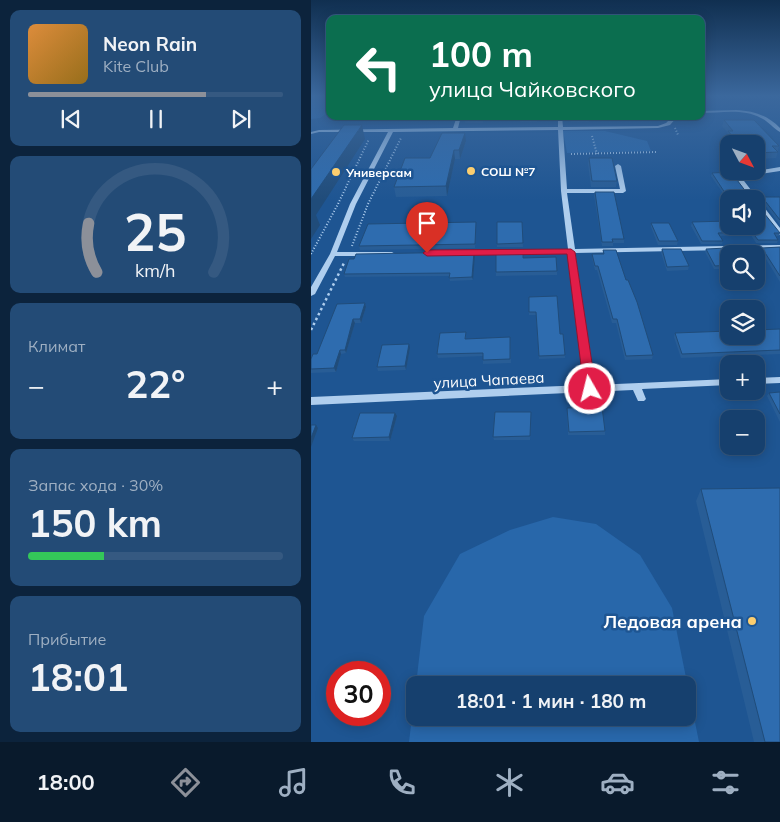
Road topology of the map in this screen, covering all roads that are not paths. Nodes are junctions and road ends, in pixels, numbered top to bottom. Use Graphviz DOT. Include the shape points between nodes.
graph roads {
  1 [pos="391,130"];
  2 [pos="346,131"];
  3 [pos="559,131"];
  4 [pos="311,133"];
  5 [pos="618,166"];
  6 [pos="780,169"];
  7 [pos="748,190"];
  8 [pos="565,191"];
  9 [pos="765,213"];
  10 [pos="780,233"];
  11 [pos="780,247"];
  12 [pos="571,252"];
  13 [pos="456,253"];
  14 [pos="333,254"];
  15 [pos="398,254"];
  16 [pos="311,294"];
  17 [pos="780,380"];
  18 [pos="765,381"];
  19 [pos="720,382"];
  20 [pos="637,386"];
  21 [pos="590,389"];
  22 [pos="641,399"];
  23 [pos="311,401"];
  1 -- 14 [label="street" via="353,204"];
  2 -- 4 [label="street"];
  3 -- 8 [label="street"];
  5 -- 8 [label="street" via="623,191"];
  6 -- 7 [label="street" via="737,176"];
  8 -- 12 [label="street"];
  9 -- 10 [label="street"];
  11 -- 12 [label="street"];
  12 -- 13 [label="street"];
  12 -- 21 [label="street"];
  14 -- 15 [label="street"];
  14 -- 16 [label="street"];
  17 -- 18 [label="street"];
  19 -- 20 [label="street, улица Чапаева"];
  20 -- 21 [label="street, улица Чапаева"];
  20 -- 22 [label="street"];
  21 -- 23 [label="street, улица Чапаева"];
}
